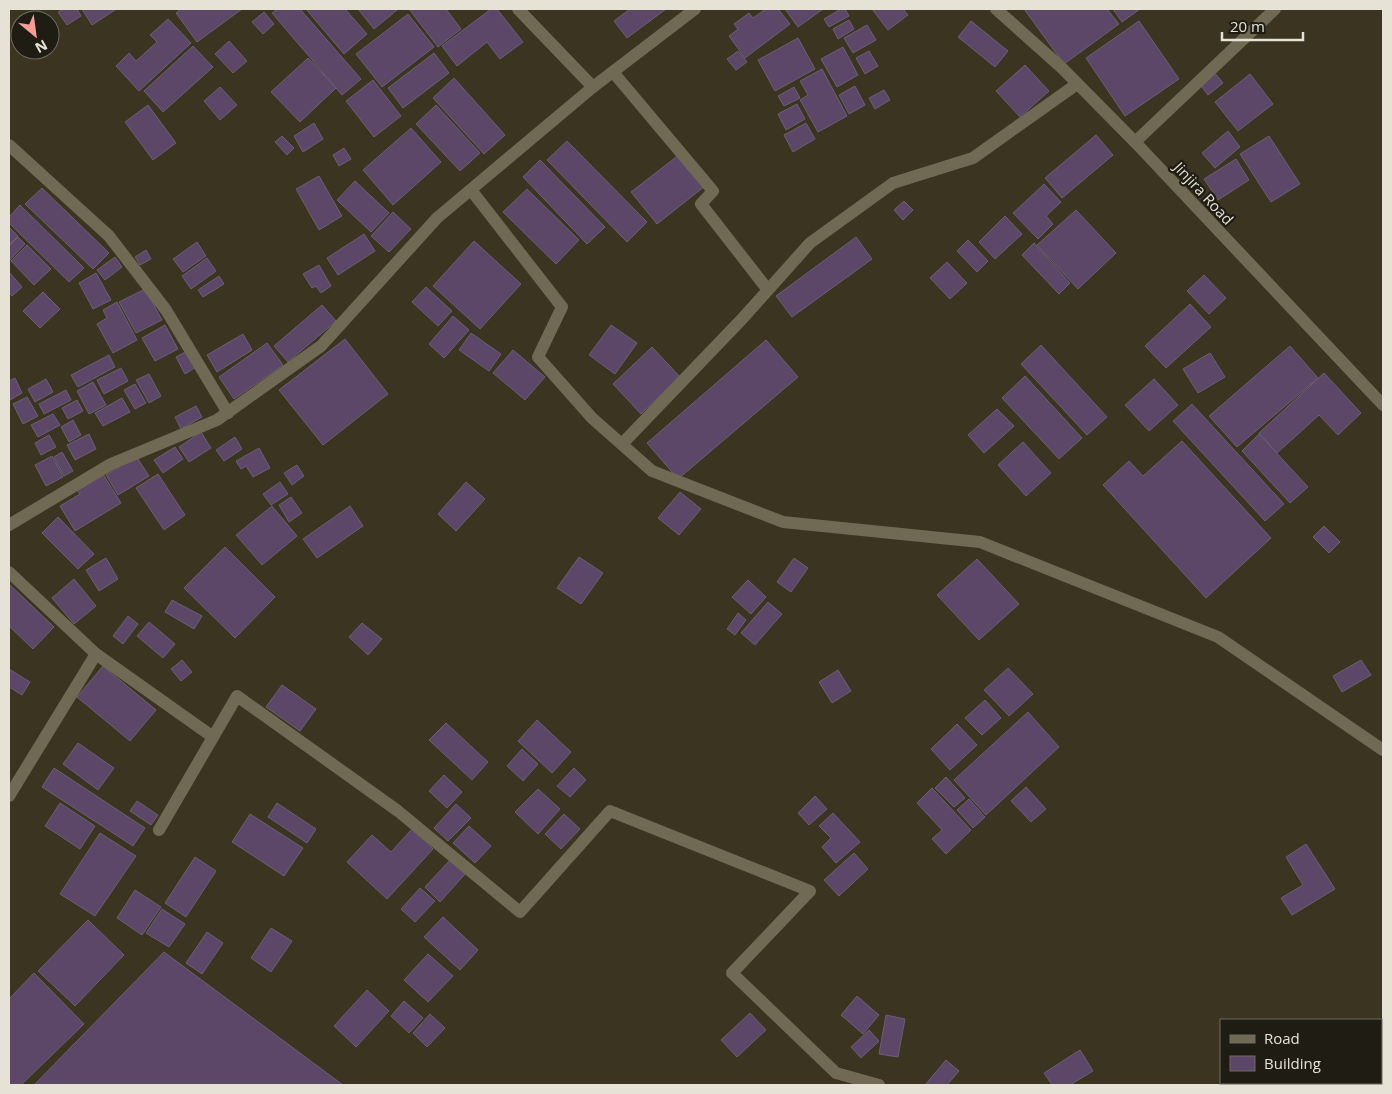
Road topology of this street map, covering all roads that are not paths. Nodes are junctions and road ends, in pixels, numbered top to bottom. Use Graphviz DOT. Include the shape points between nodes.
graph roads {
  1 [pos="518,9"];
  2 [pos="695,9"];
  3 [pos="1275,9"];
  4 [pos="1003,10"];
  5 [pos="613,72"];
  6 [pos="1077,84"];
  7 [pos="593,88"];
  8 [pos="1134,142"];
  9 [pos="9,145"];
  10 [pos="471,190"];
  11 [pos="768,290"];
  12 [pos="1383,405"];
  13 [pos="228,413"];
  14 [pos="622,444"];
  15 [pos="9,524"];
  16 [pos="9,572"];
  17 [pos="96,654"];
  18 [pos="213,738"];
  19 [pos="1383,750"];
  20 [pos="9,796"];
  21 [pos="159,830"];
  22 [pos="879,1085"];
  1 -- 7 [label="street"];
  2 -- 5 [label="street"];
  3 -- 8 [label="street"];
  4 -- 6 [label="street, Jinjira Road"];
  5 -- 7 [label="street"];
  5 -- 11 [label="street" via="714,191 701,204"];
  6 -- 8 [label="street, Jinjira Road"];
  6 -- 11 [label="street" via="973,158 893,183 810,243"];
  7 -- 10 [label="street"];
  8 -- 12 [label="street, Jinjira Road"];
  9 -- 13 [label="street" via="109,236 166,310"];
  10 -- 13 [label="street" via="437,218 321,346"];
  10 -- 14 [label="street" via="562,307 538,357 592,418"];
  11 -- 14 [label="street"];
  13 -- 15 [label="street" via="111,464"];
  14 -- 19 [label="street" via="652,471 783,522 980,542 1218,637"];
  16 -- 17 [label="street"];
  17 -- 18 [label="street"];
  17 -- 20 [label="street"];
  18 -- 21 [label="street"];
  18 -- 22 [label="street" via="237,696 398,811 520,912 610,811 810,891 732,973 836,1073"];
}
